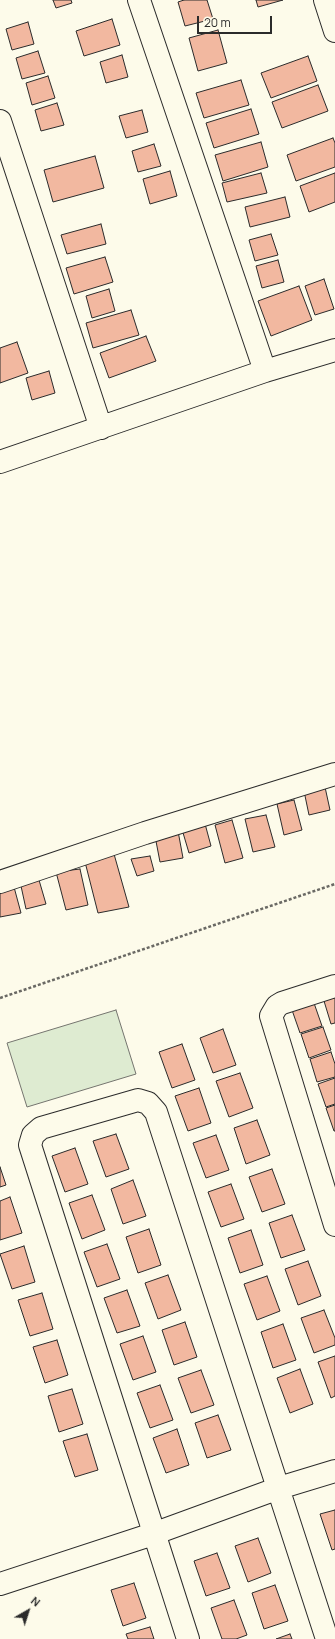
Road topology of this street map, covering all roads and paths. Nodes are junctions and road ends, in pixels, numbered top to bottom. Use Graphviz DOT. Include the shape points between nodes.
graph roads {
  1 [pos="139,0"];
  2 [pos="325,0"];
  3 [pos="335,31"];
  4 [pos="0,121"];
  5 [pos="335,350"];
  6 [pos="265,371"];
  7 [pos="101,428"];
  8 [pos="0,462"];
  9 [pos="335,774"];
  10 [pos="0,882"];
  11 [pos="335,884"];
  12 [pos="335,986"];
  13 [pos="0,998"];
  14 [pos="335,1225"];
  15 [pos="335,1471"];
  16 [pos="279,1488"];
  17 [pos="153,1534"];
  18 [pos="0,1584"];
  19 [pos="188,1639"];
  20 [pos="327,1639"];
  1 -- 6 [label="street"];
  2 -- 3 [label="street"];
  4 -- 7 [label="street"];
  5 -- 6 [label="street"];
  6 -- 7 [label="street"];
  7 -- 8 [label="street"];
  9 -- 10 [label="street" via="145,833"];
  11 -- 13 [label="path"];
  12 -- 14 [label="street" via="282,1003 271,1016"];
  15 -- 16 [label="street"];
  16 -- 17 [label="street"];
  16 -- 17 [label="street" via="153,1107 143,1100 138,1100 41,1128 33,1135 30,1145"];
  16 -- 20 [label="street"];
  17 -- 18 [label="street"];
  17 -- 19 [label="street"];
}
